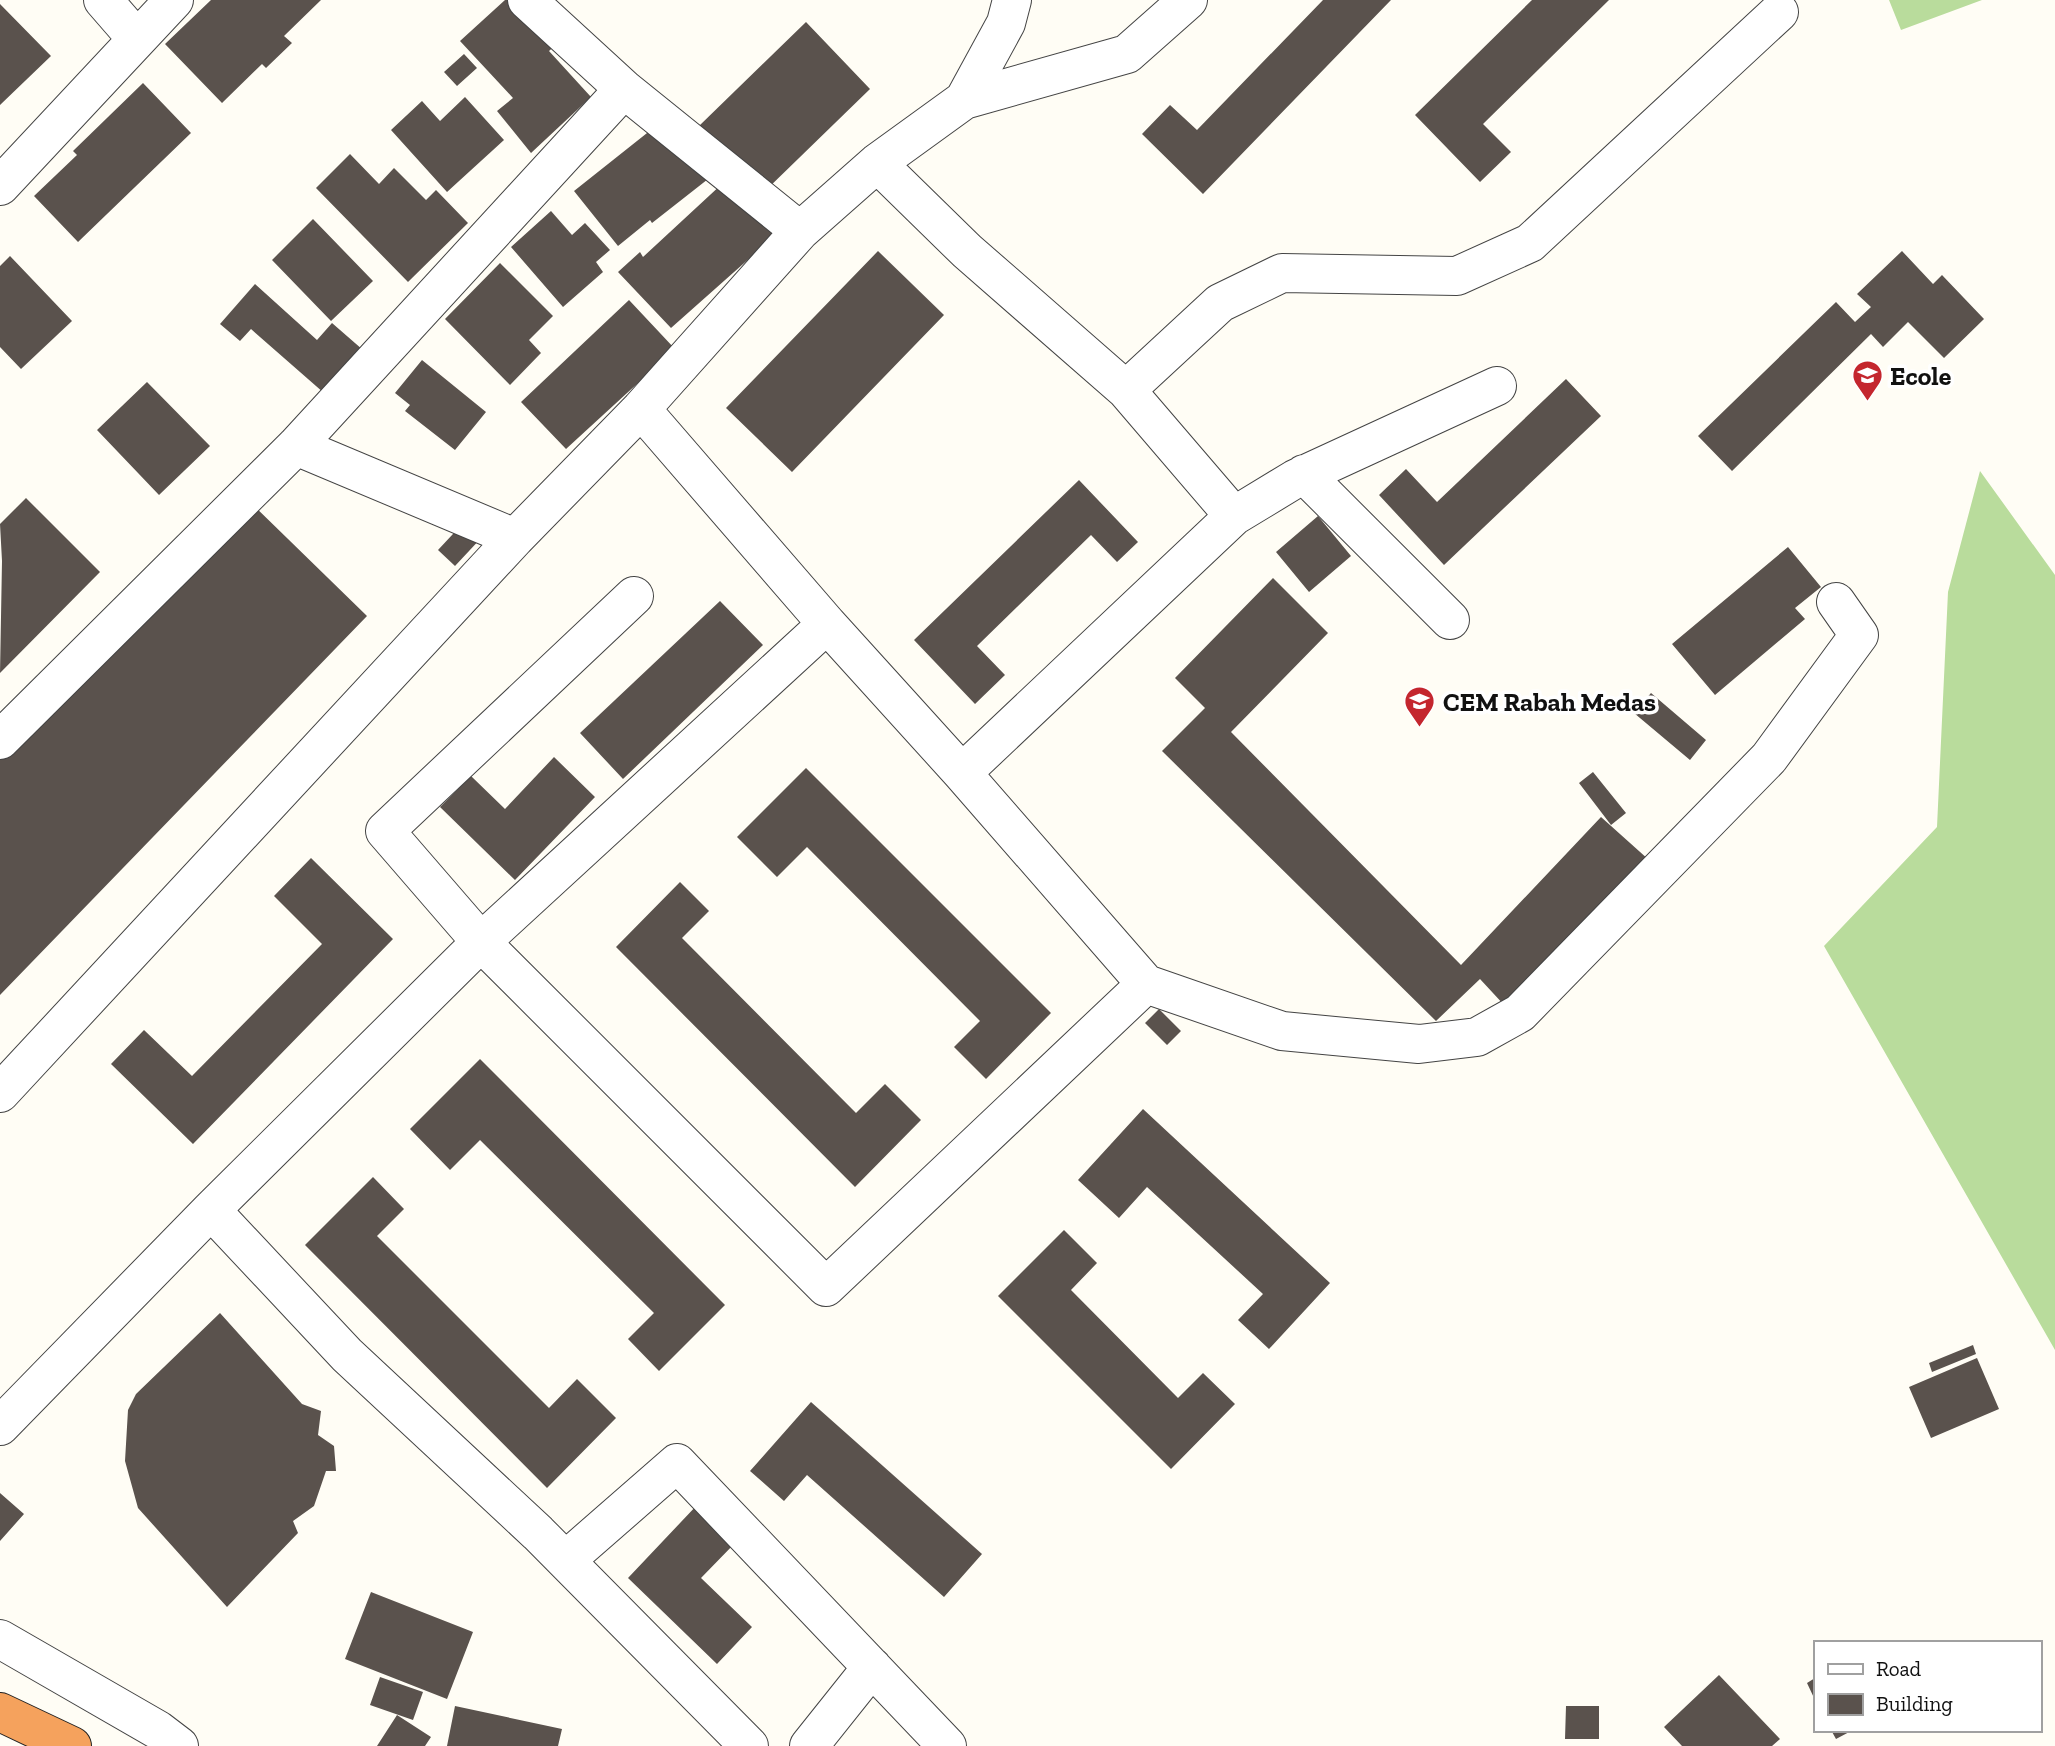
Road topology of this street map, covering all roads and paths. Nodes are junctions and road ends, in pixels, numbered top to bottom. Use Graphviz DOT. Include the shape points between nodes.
graph roads {
  1 [pos="103,0"];
  2 [pos="174,0"];
  3 [pos="527,0"];
  4 [pos="1012,0"];
  5 [pos="1188,0"];
  6 [pos="1780,12"];
  7 [pos="136,38"];
  8 [pos="624,89"];
  9 [pos="964,100"];
  10 [pos="877,163"];
  11 [pos="0,186"];
  12 [pos="800,231"];
  13 [pos="1497,386"];
  14 [pos="1126,390"];
  15 [pos="641,408"];
  16 [pos="296,446"];
  17 [pos="1304,474"];
  18 [pos="1234,516"];
  19 [pos="515,538"];
  20 [pos="634,596"];
  21 [pos="1836,602"];
  22 [pos="1450,621"];
  23 [pos="827,624"];
  24 [pos="0,740"];
  25 [pos="962,774"];
  26 [pos="481,943"];
  27 [pos="1146,984"];
  28 [pos="0,1093"];
  29 [pos="211,1210"];
  30 [pos="0,1426"];
  31 [pos="566,1560"];
  32 [pos="0,1639"];
  33 [pos="872,1667"];
  34 [pos="0,1712"];
  35 [pos="72,1746"];
  36 [pos="179,1746"];
  37 [pos="749,1746"];
  38 [pos="810,1746"];
  39 [pos="947,1746"];
  1 -- 7 [label="street"];
  2 -- 7 [label="street"];
  3 -- 8 [label="street"];
  4 -- 9 [label="street" via="1006,23"];
  5 -- 9 [label="street" via="1127,54"];
  6 -- 14 [label="street" via="1530,243 1457,276 1282,273 1220,303"];
  7 -- 11 [label="street"];
  8 -- 12 [label="street"];
  8 -- 16 [label="street"];
  9 -- 10 [label="street"];
  10 -- 12 [label="street"];
  10 -- 14 [label="street" via="967,251"];
  12 -- 15 [label="street"];
  13 -- 17 [label="street"];
  14 -- 18 [label="street"];
  15 -- 19 [label="street"];
  15 -- 23 [label="street"];
  16 -- 19 [label="street"];
  16 -- 24 [label="street"];
  17 -- 18 [label="street"];
  17 -- 22 [label="street"];
  18 -- 25 [label="street"];
  19 -- 28 [label="street"];
  20 -- 26 [label="street" via="385,831"];
  21 -- 27 [label="street" via="1859,635 1769,758 1520,1013 1477,1037 1419,1044 1282,1031"];
  23 -- 25 [label="street"];
  23 -- 26 [label="street"];
  25 -- 27 [label="street"];
  26 -- 27 [label="street" via="826,1287"];
  26 -- 29 [label="street"];
  29 -- 30 [label="street"];
  29 -- 31 [label="street" via="346,1356"];
  31 -- 33 [label="street" via="677,1463"];
  31 -- 37 [label="street"];
  32 -- 36 [label="street"];
  33 -- 38 [label="street"];
  33 -- 39 [label="street"];
  34 -- 35 [label="highway"];
}
